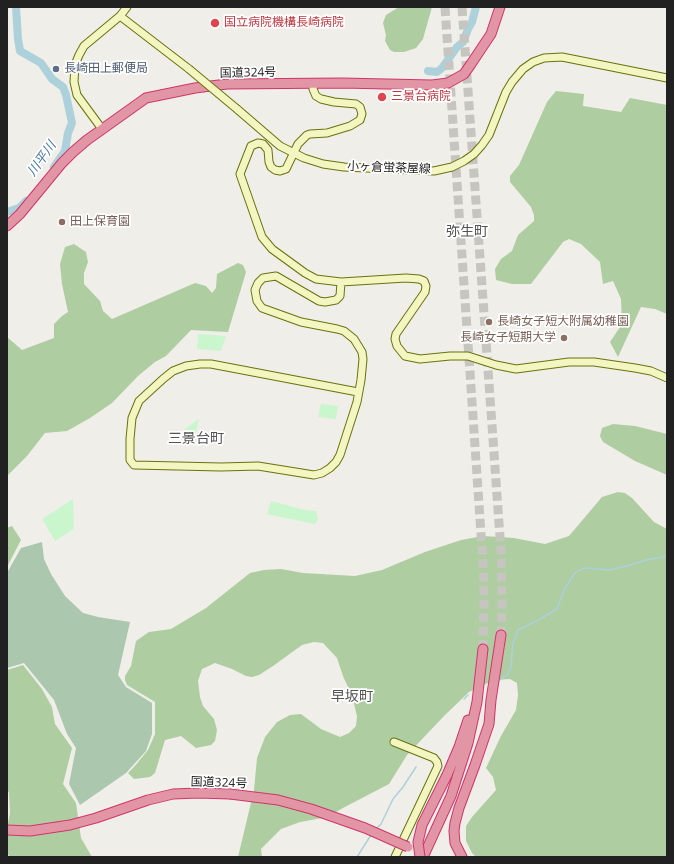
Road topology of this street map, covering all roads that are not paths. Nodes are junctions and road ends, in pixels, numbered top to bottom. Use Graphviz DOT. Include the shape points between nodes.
graph roads {
  1 [pos="127,7"];
  2 [pos="500,7"];
  3 [pos="120,16"];
  4 [pos="667,78"];
  5 [pos="314,84"];
  6 [pos="102,129"];
  7 [pos="294,153"];
  8 [pos="7,226"];
  9 [pos="341,282"];
  10 [pos="667,378"];
  11 [pos="358,392"];
  12 [pos="501,634"];
  13 [pos="483,649"];
  14 [pos="394,742"];
  15 [pos="472,743"];
  16 [pos="7,830"];
  17 [pos="429,842"];
  18 [pos="409,847"];
  19 [pos="395,857"];
  20 [pos="425,857"];
  21 [pos="462,857"];
  1 -- 3 [label="street"];
  2 -- 5 [label="highway, 国道324号" via="491,34 472,64 464,74 448,83"];
  3 -- 6 [label="street" via="84,46 75,65 74,82 77,95"];
  3 -- 7 [label="street, 小ヶ倉蛍茶屋線, bridge" via="189,69 280,146"];
  4 -- 7 [label="street, 小ヶ倉蛍茶屋線" via="562,57 544,58 533,62 512,82 489,135 474,154 452,167 434,171 344,167 323,164"];
  5 -- 6 [label="highway, 国道324号" via="227,84 152,96"];
  5 -- 7 [label="street" via="316,96 334,102 356,104 362,110 361,117 357,122 342,129 310,134 298,144"];
  6 -- 8 [label="highway, 国道324号" via="62,163"];
  7 -- 9 [label="street" via="286,169 277,171 270,165 268,150 263,144 255,143 249,149 240,174 262,236 272,249 305,273 316,279"];
  9 -- 10 [label="street" via="406,278 425,282 425,292 395,339 401,352 414,359 468,356 496,366 516,369 569,362 594,362 651,371"];
  9 -- 11 [label="street" via="340,296 336,300 323,302 278,277 270,276 258,283 255,297 258,304 268,310 301,322 344,331 354,339 363,356"];
  11 -- 11 [label="street" via="211,364 186,366 162,378 139,402 132,418 130,460 134,466 258,466 318,474 329,470 338,459"];
  12 -- 15 [label="highway" via="491,700"];
  13 -- 15 [label="highway"];
  14 -- 19 [label="street" via="434,758 438,766"];
  15 -- 17 [label="highway"];
  15 -- 20 [label="highway" via="458,791"];
  15 -- 20 [label="highway, bridge" via="447,775 422,825 418,842"];
  15 -- 21 [label="highway" via="455,823 454,839"];
  16 -- 18 [label="highway, 国道324号, bridge" via="57,828 84,822 162,796 186,793 230,794 278,800 311,809 366,828"];
  17 -- 18 [label="highway" via="422,847"];
  17 -- 20 [label="highway"];
  18 -- 20 [label="highway, 国道324号"];
}
